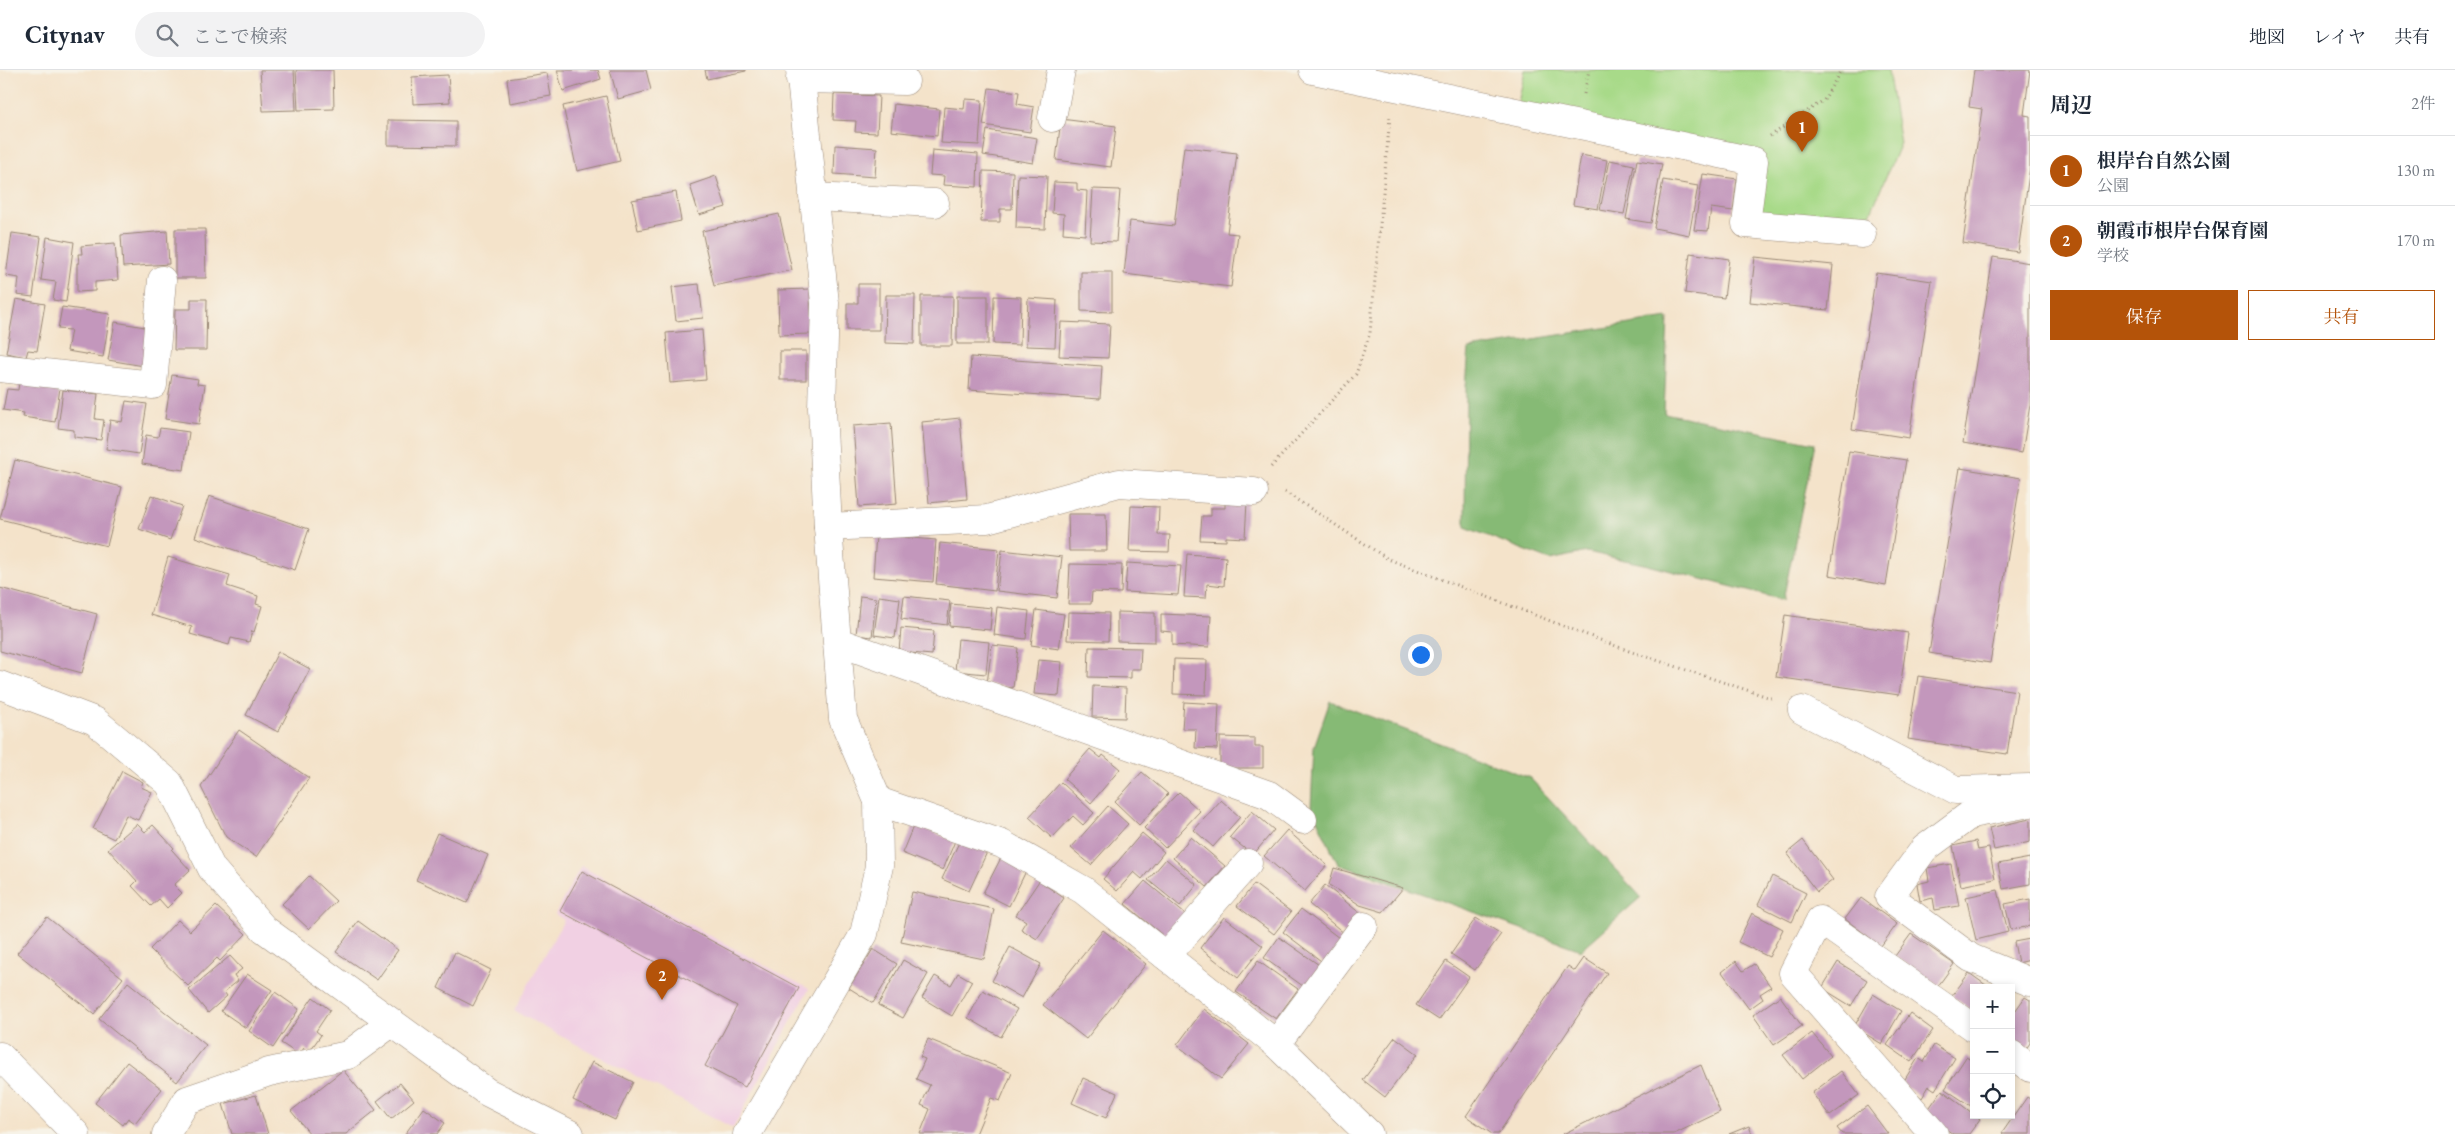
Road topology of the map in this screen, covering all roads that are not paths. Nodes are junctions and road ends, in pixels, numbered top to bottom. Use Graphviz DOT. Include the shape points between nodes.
graph roads {
  1 [pos="1061,70"];
  2 [pos="1313,70"];
  3 [pos="800,74"];
  4 [pos="905,81"];
  5 [pos="1052,118"];
  6 [pos="813,197"];
  7 [pos="935,203"];
  8 [pos="1862,234"];
  9 [pos="162,280"];
  10 [pos="0,368"];
  11 [pos="1258,484"];
  12 [pos="828,527"];
  13 [pos="838,642"];
  14 [pos="0,685"];
  15 [pos="1802,710"];
  16 [pos="2030,788"];
  17 [pos="878,801"];
  18 [pos="2030,804"];
  19 [pos="1303,820"];
  20 [pos="1248,863"];
  21 [pos="1364,926"];
  22 [pos="1166,956"];
  23 [pos="2030,982"];
  24 [pos="391,1023"];
  25 [pos="1970,1025"];
  26 [pos="1276,1044"];
  27 [pos="0,1056"];
  28 [pos="2015,1057"];
  29 [pos="2030,1068"];
  30 [pos="76,1134"];
  31 [pos="166,1134"];
  32 [pos="570,1134"];
  33 [pos="747,1134"];
  34 [pos="1369,1134"];
  35 [pos="1934,1134"];
  1 -- 5 [label="street"];
  2 -- 8 [label="street" via="1754,161 1746,224"];
  3 -- 4 [label="street"];
  3 -- 6 [label="street"];
  6 -- 7 [label="street"];
  6 -- 12 [label="street" via="825,303 822,408"];
  9 -- 10 [label="street" via="153,385"];
  11 -- 12 [label="street" via="1119,483 987,519"];
  12 -- 13 [label="street"];
  13 -- 17 [label="street" via="843,719"];
  13 -- 19 [label="street" via="1269,796"];
  14 -- 24 [label="street" via="95,721 169,783 212,869 264,929"];
  15 -- 16 [label="street" via="1956,790"];
  17 -- 22 [label="street" via="1002,844 1083,890"];
  17 -- 33 [label="street" via="879,866 864,934"];
  18 -- 23 [label="street" via="1971,814 1924,849 1889,897 1972,958"];
  20 -- 22 [label="street"];
  21 -- 26 [label="street"];
  22 -- 26 [label="street"];
  24 -- 31 [label="street" via="348,1055 270,1072 187,1100"];
  24 -- 32 [label="street" via="487,1092"];
  25 -- 35 [label="street" via="1820,920 1794,973"];
  26 -- 34 [label="street"];
  27 -- 30 [label="street"];
  28 -- 29 [label="street"];
}
